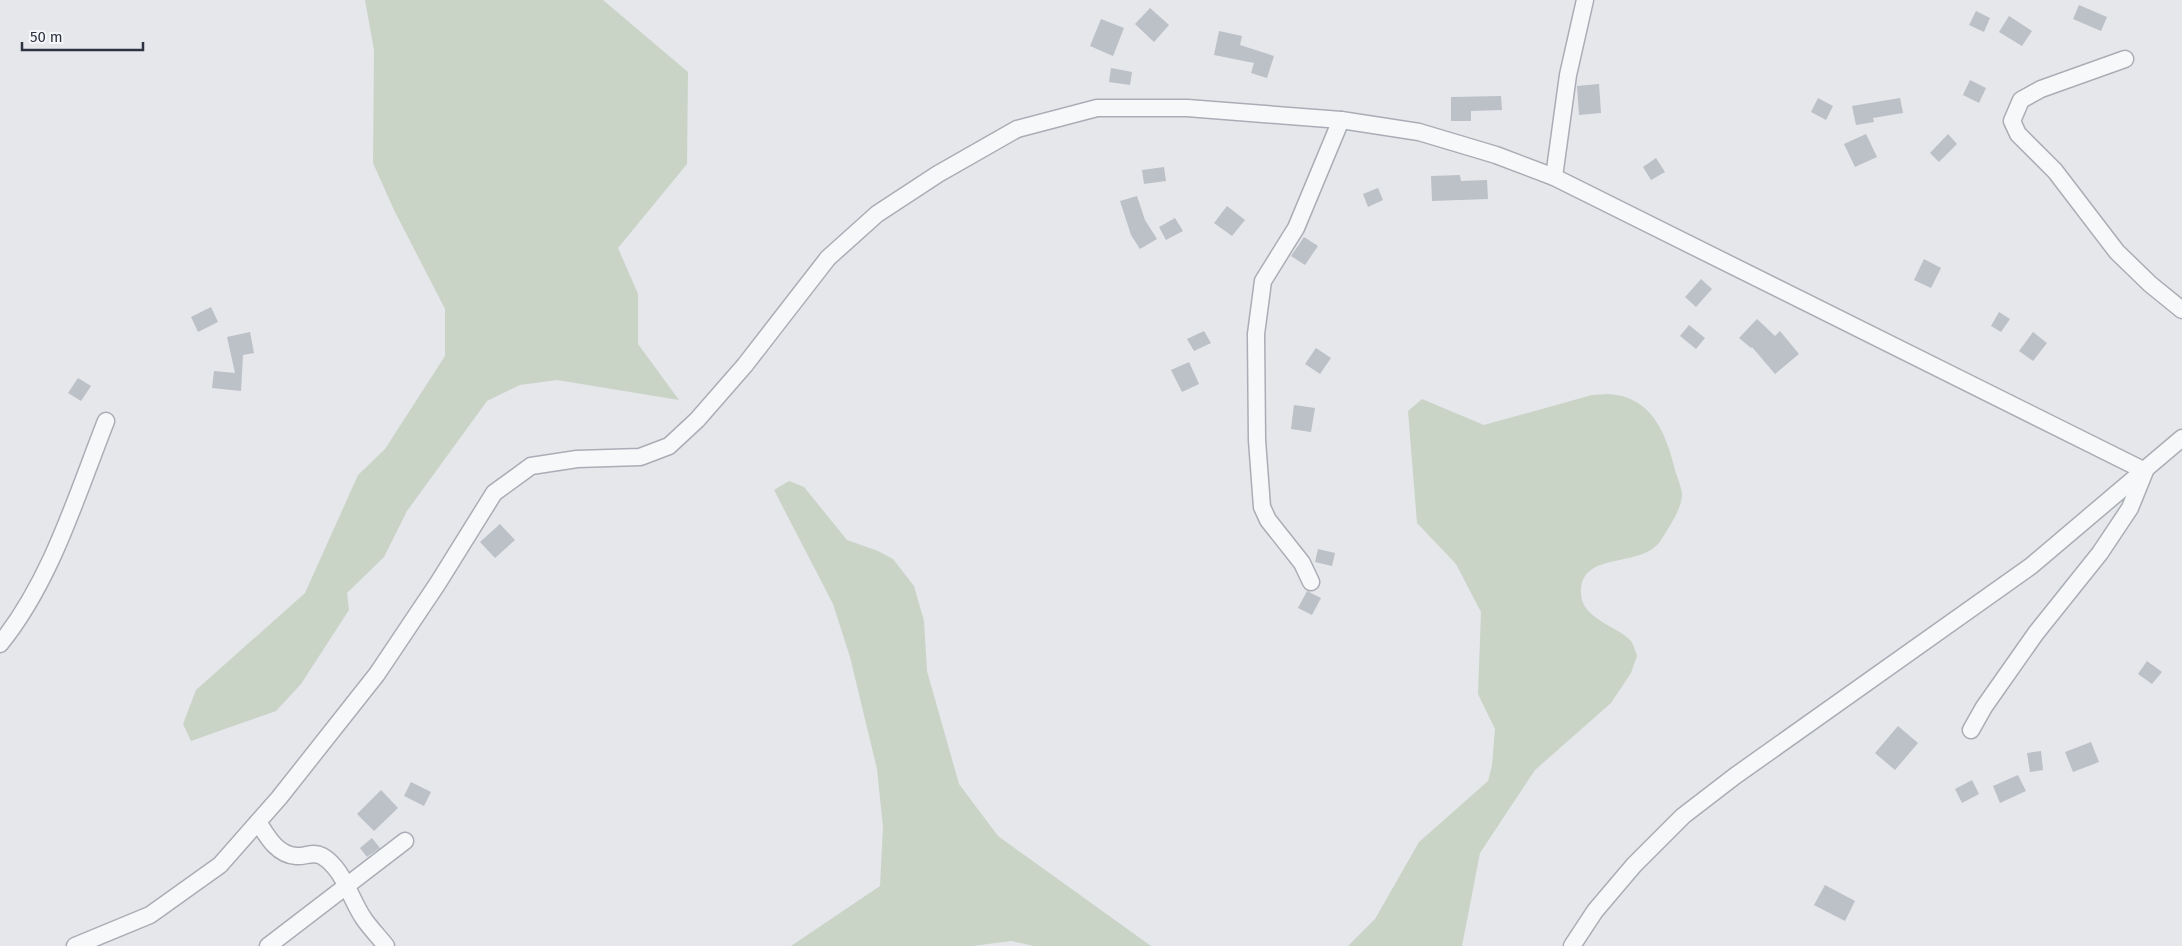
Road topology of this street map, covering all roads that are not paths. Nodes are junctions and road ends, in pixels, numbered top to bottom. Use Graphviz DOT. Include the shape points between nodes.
graph roads {
  1 [pos="1585,0"];
  2 [pos="2125,59"];
  3 [pos="1341,120"];
  4 [pos="1554,177"];
  5 [pos="2182,310"];
  6 [pos="106,421"];
  7 [pos="2182,438"];
  8 [pos="2145,471"];
  9 [pos="1311,582"];
  10 [pos="0,644"];
  11 [pos="1971,730"];
  12 [pos="258,822"];
  13 [pos="405,841"];
  14 [pos="347,886"];
  15 [pos="75,946"];
  16 [pos="268,946"];
  17 [pos="386,946"];
  18 [pos="1572,946"];
  1 -- 4 [label="street" via="1568,76"];
  2 -- 5 [label="street" via="2041,89 2021,100 2012,120 2018,134 2055,171 2117,252"];
  3 -- 4 [label="street" via="1419,132 1496,155"];
  3 -- 9 [label="street" via="1296,228 1263,281 1256,334 1257,440 1262,507 1268,520 1302,563"];
  3 -- 12 [label="street" via="1187,108 1097,108 1017,129 930,179 877,214 828,258 745,365 697,420 669,446 640,457 577,458 531,466 494,493 377,674"];
  4 -- 8 [label="street"];
  6 -- 10 [label="street" via="52,556 19,621"];
  7 -- 8 [label="street"];
  8 -- 11 [label="street" via="2130,508 2100,553 2036,633"];
  8 -- 18 [label="street" via="2031,566 1683,816 1634,865"];
  12 -- 14 [label="street" via="274,846 286,854 321,856"];
  12 -- 15 [label="street" via="220,865 150,915"];
  13 -- 14 [label="street"];
  14 -- 16 [label="street"];
  14 -- 17 [label="street" via="364,919"];
}
